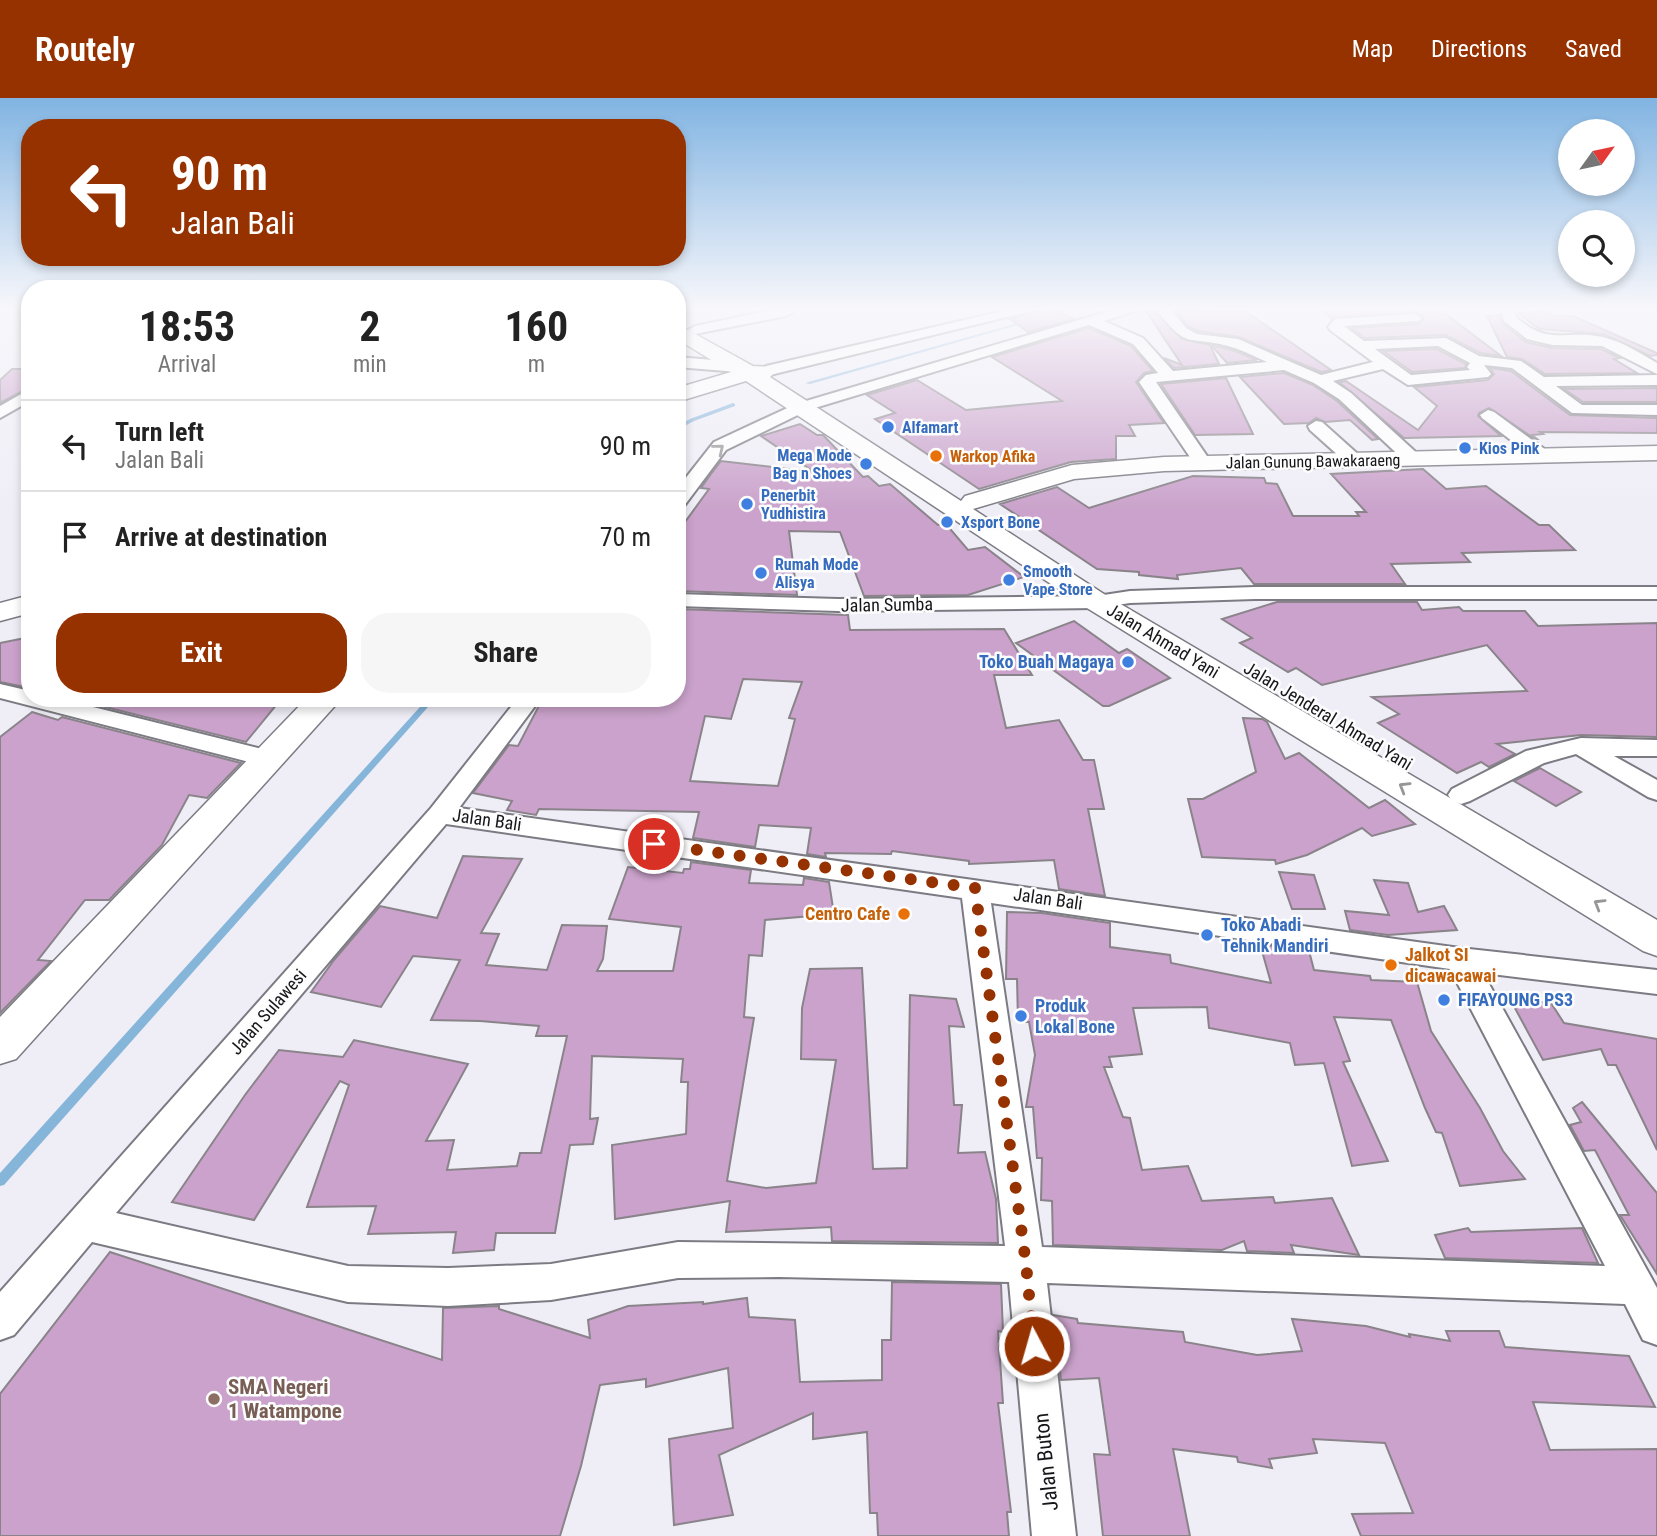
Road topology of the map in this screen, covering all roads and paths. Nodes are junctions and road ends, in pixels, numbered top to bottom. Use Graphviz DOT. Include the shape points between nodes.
graph roads {
  1 [pos="735,376"];
  2 [pos="762,376"];
  3 [pos="814,376"];
  4 [pos="830,376"];
  5 [pos="1169,376"];
  6 [pos="1312,376"];
  7 [pos="1336,376"];
  8 [pos="1401,376"];
  9 [pos="1462,376"];
  10 [pos="1530,376"];
  11 [pos="1320,380"];
  12 [pos="1657,380"];
  13 [pos="1539,382"];
  14 [pos="779,387"];
  15 [pos="686,394"];
  16 [pos="21,400"];
  17 [pos="1657,410"];
  18 [pos="0,414"];
  19 [pos="1488,415"];
  20 [pos="1315,426"];
  21 [pos="1657,453"];
  22 [pos="1544,457"];
  23 [pos="1414,460"];
  24 [pos="1355,461"];
  25 [pos="1202,463"];
  26 [pos="686,490"];
  27 [pos="974,501"];
  28 [pos="1657,593"];
  29 [pos="1130,597"];
  30 [pos="686,600"];
  31 [pos="1097,602"];
  32 [pos="21,606"];
  33 [pos="0,612"];
  34 [pos="0,691"];
  35 [pos="21,696"];
  36 [pos="63,707"];
  37 [pos="317,707"];
  38 [pos="523,707"];
  39 [pos="1579,746"];
  40 [pos="1657,748"];
  41 [pos="268,759"];
  42 [pos="1657,791"];
  43 [pos="1461,795"];
  44 [pos="440,814"];
  45 [pos="975,888"];
  46 [pos="1657,913"];
  47 [pos="1657,940"];
  48 [pos="1460,959"];
  49 [pos="1657,982"];
  50 [pos="5,1035"];
  51 [pos="84,1223"];
  52 [pos="1026,1264"];
  53 [pos="1634,1286"];
  54 [pos="0,1321"];
  55 [pos="1657,1326"];
  56 [pos="1054,1536"];
  1 -- 14 [label="street"];
  2 -- 14 [label="main road, Jalan Ahmad Yani"];
  3 -- 14 [label="street"];
  4 -- 14 [label="street"];
  5 -- 25 [label="street" via="1147,382"];
  6 -- 11 [label="street"];
  7 -- 11 [label="street"];
  8 -- 9 [label="street" via="1414,381"];
  10 -- 13 [label="street"];
  11 -- 23 [label="street" via="1345,396"];
  12 -- 13 [label="street"];
  13 -- 17 [label="street" via="1578,410"];
  14 -- 15 [label="main road"];
  26 -- 14 [label="street, one-way" via="720,446"];
  14 -- 27 [label="main road, Jalan Jenderal Ahmad Yani"];
  14 -- 31 [label="main road, Jalan Ahmad Yani"];
  16 -- 18 [label="street"];
  19 -- 22 [label="street"];
  20 -- 24 [label="street"];
  21 -- 22 [label="main road, Jalan Gunung Bawakaraeng"];
  22 -- 23 [label="main road, Jalan Gunung Bawakaraeng"];
  23 -- 24 [label="main road, Jalan Gunung Bawakaraeng"];
  24 -- 25 [label="main road, Jalan Gunung Bawakaraeng"];
  25 -- 27 [label="main road, Jalan Gunung Bawakaraeng" via="1072,472"];
  27 -- 29 [label="main road, Jalan Jenderal Ahmad Yani"];
  28 -- 29 [label="street, Jalan Sumba"];
  29 -- 31 [label="street, Jalan Sumba"];
  29 -- 43 [label="main road, Jalan Jenderal Ahmad Yani"];
  30 -- 31 [label="street, Jalan Sumba" via="838,605"];
  47 -- 31 [label="main road, Jalan Ahmad Yani, one-way"];
  32 -- 33 [label="main road"];
  34 -- 35 [label="street"];
  36 -- 41 [label="street"];
  37 -- 41 [label="main road"];
  38 -- 44 [label="street, Jalan Sulawesi"];
  39 -- 40 [label="street" via="1637,751"];
  39 -- 42 [label="street"];
  39 -- 43 [label="street" via="1528,759"];
  41 -- 50 [label="main road"];
  43 -- 46 [label="main road, Jalan Jenderal Ahmad Yani"];
  44 -- 45 [label="street, Jalan Bali"];
  44 -- 51 [label="street, Jalan Sulawesi"];
  45 -- 48 [label="street, Jalan Bali"];
  45 -- 52 [label="street, Jalan Buton"];
  48 -- 49 [label="street, Jalan Bali"];
  48 -- 53 [label="street"];
  51 -- 52 [label="street" via="348,1284 448,1287 551,1282 678,1260"];
  51 -- 54 [label="street, Jalan Sulawesi"];
  52 -- 53 [label="street"];
  52 -- 56 [label="street, Jalan Buton"];
  53 -- 55 [label="street"];
}
